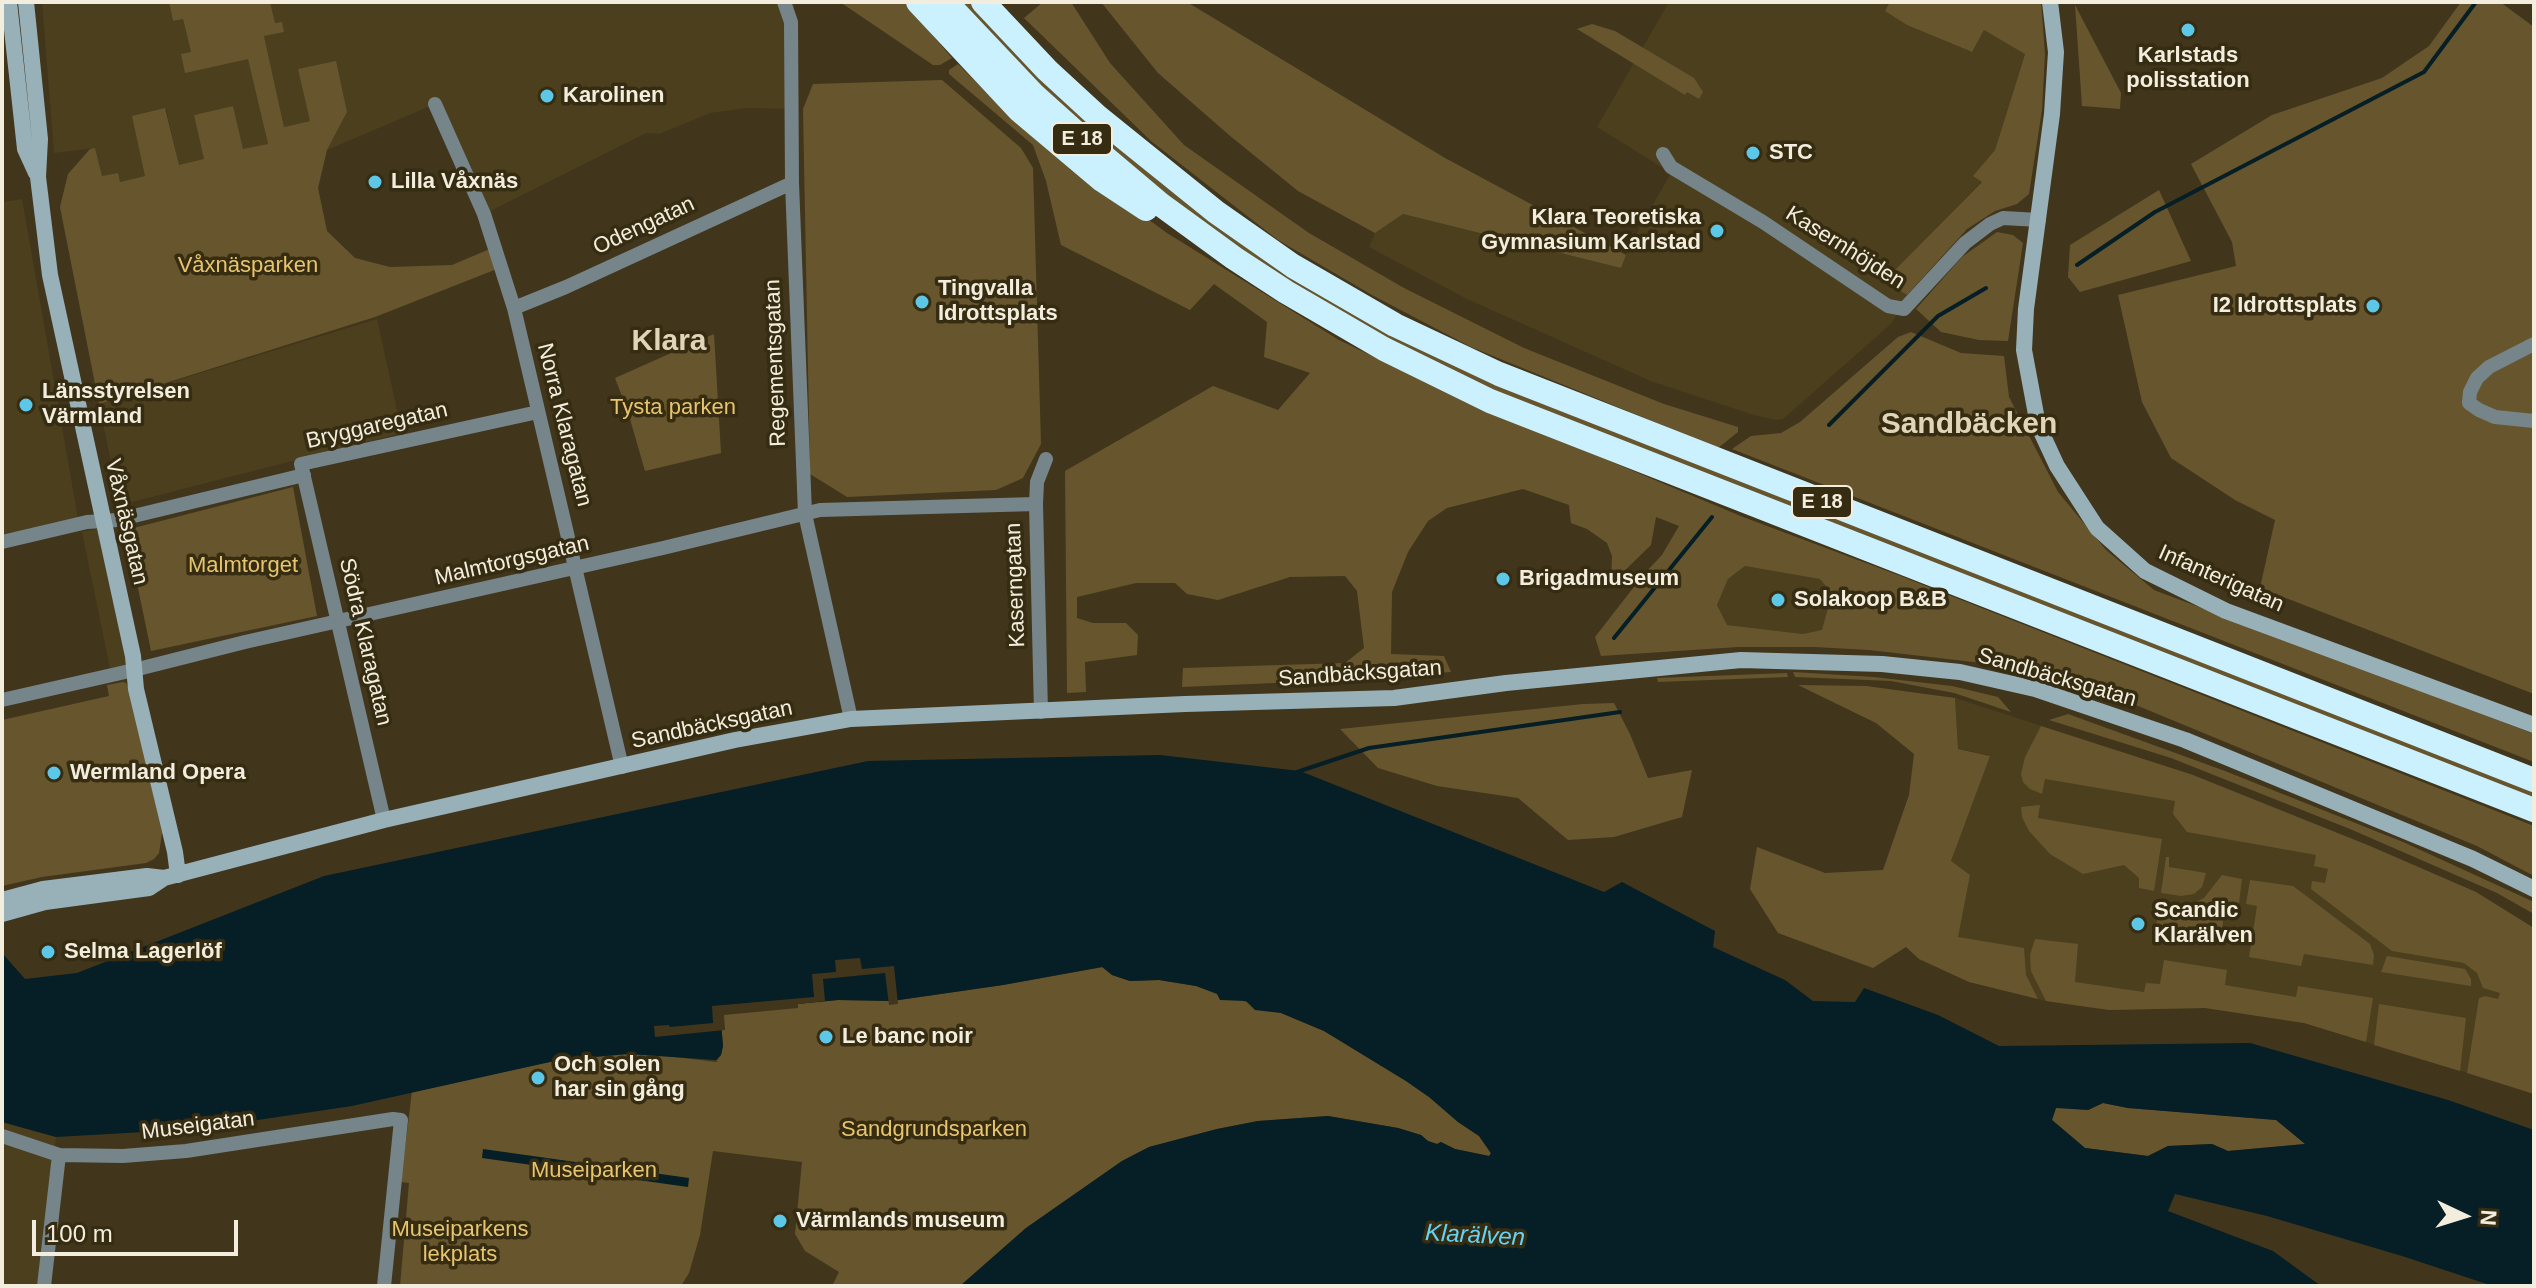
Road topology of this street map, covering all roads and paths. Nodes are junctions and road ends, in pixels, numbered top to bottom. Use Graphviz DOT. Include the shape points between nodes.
graph roads {
  1 [pos="9,2"];
  2 [pos="26,2"];
  3 [pos="784,2"];
  4 [pos="918,2"];
  5 [pos="946,2"];
  6 [pos="983,2"];
  7 [pos="2050,2"];
  8 [pos="435,104"];
  9 [pos="1663,154"];
  10 [pos="38,177"];
  11 [pos="792,183"];
  12 [pos="2039,220"];
  13 [pos="1234,258"];
  14 [pos="514,308"];
  15 [pos="2534,344"];
  16 [pos="538,412"];
  17 [pos="2534,421"];
  18 [pos="1046,459"];
  19 [pos="304,475"];
  20 [pos="1036,504"];
  21 [pos="805,514"];
  22 [pos="103,521"];
  23 [pos="2,542"];
  24 [pos="576,569"];
  25 [pos="338,623"];
  26 [pos="134,670"];
  27 [pos="2,700"];
  28 [pos="1041,712"];
  29 [pos="851,719"];
  30 [pos="2534,725"];
  31 [pos="622,767"];
  32 [pos="2534,780"];
  33 [pos="2534,810"];
  34 [pos="384,820"];
  35 [pos="171,876"];
  36 [pos="2534,889"];
  37 [pos="2,900"];
  38 [pos="2,914"];
  39 [pos="2,1136"];
  40 [pos="59,1155"];
  41 [pos="44,1286"];
  42 [pos="384,1286"];
  1 -- 10 [label="street, Våxnäsgatan" via="25,149"];
  2 -- 10 [label="street, Våxnäsgatan" via="40,139"];
  3 -- 11 [label="street, Regementsgatan" via="791,22"];
  4 -- 13 [label="highway" via="1019,110 1080,162 1156,216"];
  5 -- 13 [label="highway, E 18" via="1083,139"];
  6 -- 32 [label="highway, E 18" via="1097,116 1216,212 1293,266 1395,325 1513,380"];
  7 -- 12 [label="street, Infanterigatan" via="2056,52"];
  8 -- 14 [label="street, Norra Klaragatan" via="484,214"];
  9 -- 12 [label="street, Kasernhöjden" via="1671,167 1888,306 1904,309 1965,243 1990,224 2003,218"];
  10 -- 22 [label="street, Våxnäsgatan" via="50,275"];
  11 -- 14 [label="street, Odengatan"];
  11 -- 21 [label="street, Regementsgatan"];
  12 -- 30 [label="street, Infanterigatan" via="2026,309 2027,367 2038,425 2097,528 2145,571 2226,611"];
  13 -- 33 [label="highway, E 18" via="1384,349 1490,401"];
  14 -- 16 [label="street, Norra Klaragatan"];
  15 -- 17 [label="street" via="2489,367 2477,378 2469,403 2495,417"];
  16 -- 19 [label="street, Bryggaregatan" via="301,464"];
  16 -- 24 [label="street, Norra Klaragatan"];
  18 -- 20 [label="street, Kaserngatan"];
  19 -- 22 [label="street, Bryggaregatan"];
  19 -- 25 [label="street, Södra Klaragatan"];
  20 -- 21 [label="street, Malmtorgsgatan" via="850,508"];
  20 -- 28 [label="street, Kaserngatan"];
  21 -- 24 [label="street, Malmtorgsgatan"];
  21 -- 29 [label="street, Regementsgatan"];
  22 -- 23 [label="street, Bryggaregatan"];
  22 -- 26 [label="street, Våxnäsgatan"];
  24 -- 25 [label="street, Malmtorgsgatan"];
  24 -- 31 [label="street, Norra Klaragatan"];
  25 -- 26 [label="street, Malmtorgsgatan"];
  25 -- 34 [label="street, Södra Klaragatan"];
  26 -- 27 [label="street, Malmtorgsgatan"];
  26 -- 35 [label="street, Våxnäsgatan" via="175,852"];
  28 -- 29 [label="street, Sandbäcksgatan"];
  28 -- 36 [label="street, Sandbäcksgatan" via="1394,698 1741,660 1960,672 2035,689 2185,740"];
  29 -- 31 [label="street, Sandbäcksgatan"];
  31 -- 34 [label="street, Sandbäcksgatan"];
  34 -- 35 [label="street, Sandbäcksgatan"];
  35 -- 37 [label="street, Sandbäcksgatan" via="43,889"];
  35 -- 38 [label="street, Sandbäcksgatan" via="149,888 45,902"];
  39 -- 40 [label="street, Museigatan"];
  40 -- 41 [label="street"];
  40 -- 42 [label="street, Museigatan" via="186,1151 401,1120"];
}
